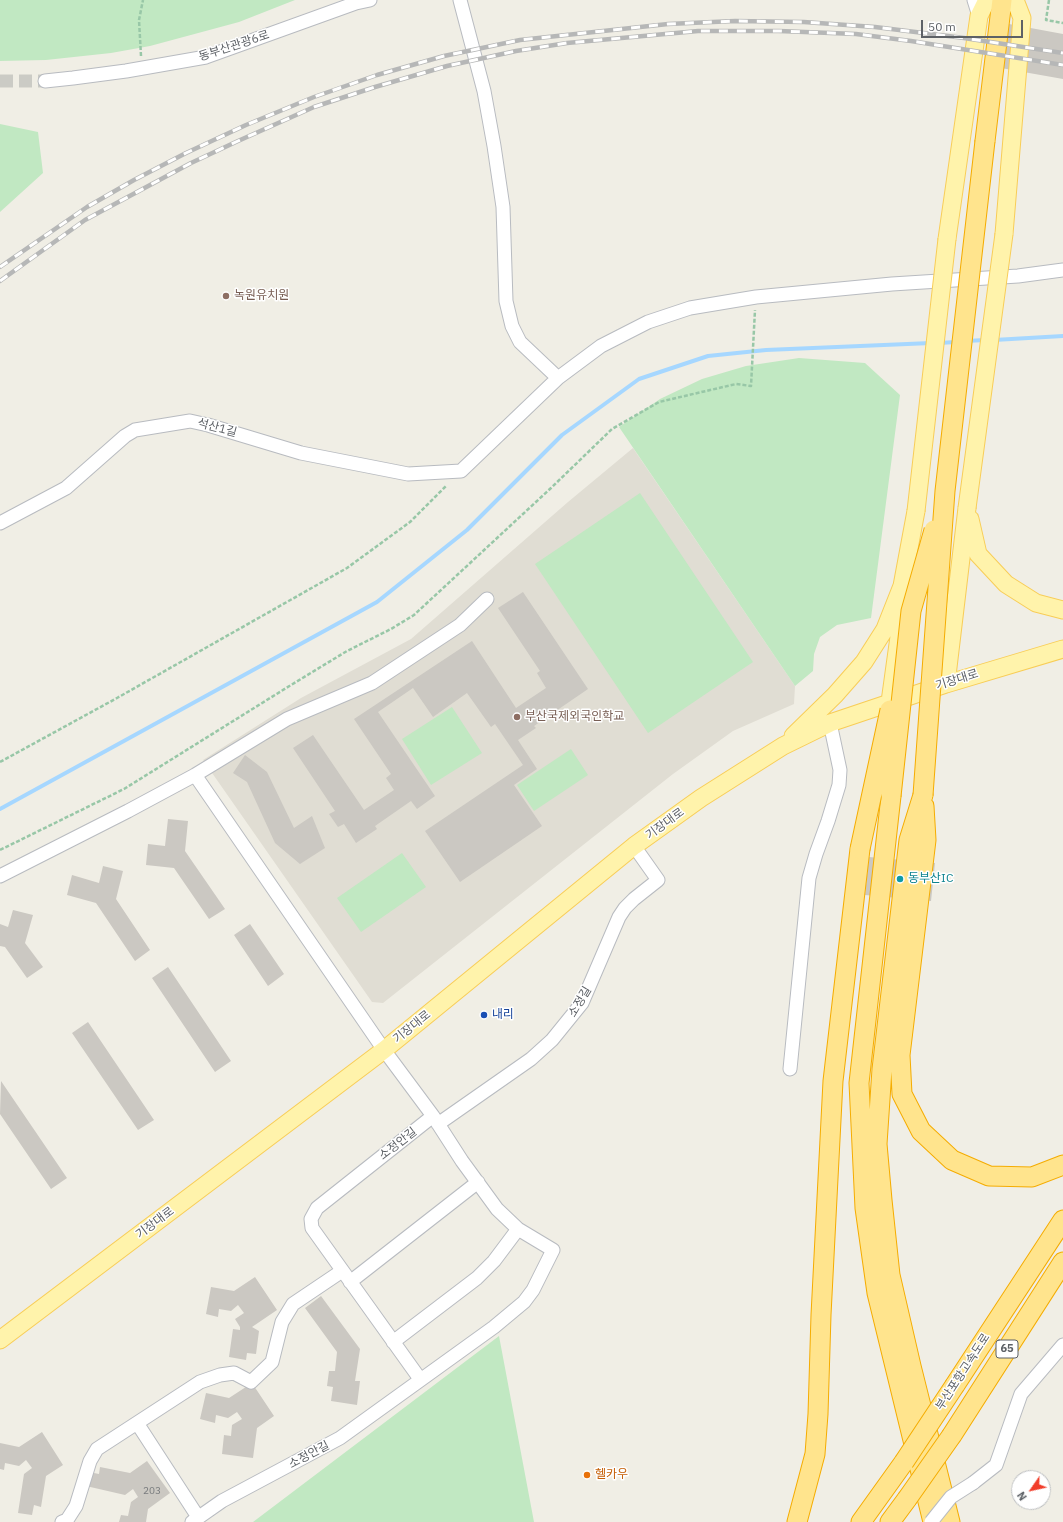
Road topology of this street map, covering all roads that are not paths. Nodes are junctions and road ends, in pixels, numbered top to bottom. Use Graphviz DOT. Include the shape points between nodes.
graph roads {
  1 [pos="370,0"];
  2 [pos="460,0"];
  3 [pos="974,0"];
  4 [pos="986,0"];
  5 [pos="1002,0"];
  6 [pos="1015,0"];
  7 [pos="979,16"];
  8 [pos="45,81"];
  9 [pos="1063,270"];
  10 [pos="558,378"];
  11 [pos="945,490"];
  12 [pos="967,508"];
  13 [pos="916,511"];
  14 [pos="0,523"];
  15 [pos="487,599"];
  16 [pos="1063,610"];
  17 [pos="911,611"];
  18 [pos="1063,649"];
  19 [pos="946,684"];
  20 [pos="890,702"];
  21 [pos="830,723"];
  22 [pos="783,746"];
  23 [pos="195,775"];
  24 [pos="923,795"];
  25 [pos="634,846"];
  26 [pos="0,876"];
  27 [pos="384,1050"];
  28 [pos="790,1068"];
  29 [pos="436,1120"];
  30 [pos="1063,1165"];
  31 [pos="478,1182"];
  32 [pos="1063,1220"];
  33 [pos="518,1229"];
  34 [pos="1063,1262"];
  35 [pos="346,1276"];
  36 [pos="0,1340"];
  37 [pos="394,1342"];
  38 [pos="1063,1346"];
  39 [pos="420,1379"];
  40 [pos="137,1423"];
  41 [pos="195,1520"];
  42 [pos="62,1522"];
  43 [pos="797,1522"];
  44 [pos="861,1522"];
  45 [pos="890,1522"];
  46 [pos="932,1522"];
  47 [pos="950,1522"];
  1 -- 8 [label="street, 동부산관광6로" via="206,57"];
  2 -- 10 [label="street" via="484,91 494,146 503,207 506,301 512,326 520,342"];
  3 -- 7 [label="street"];
  4 -- 7 [label="main road"];
  5 -- 11 [label="highway, bridge"];
  6 -- 12 [label="main road, bridge" via="1022,18 1004,234"];
  7 -- 13 [label="main road, bridge" via="947,239"];
  9 -- 10 [label="street" via="1018,276 892,284 756,297 690,308 648,322 601,346"];
  10 -- 14 [label="street, 석산1길" via="461,471 408,474 302,453 190,421 135,430 66,488"];
  11 -- 17 [label="highway, bridge"];
  11 -- 24 [label="highway, bridge"];
  12 -- 16 [label="main road" via="978,554 1006,584 1036,603"];
  12 -- 19 [label="main road"];
  13 -- 20 [label="main road"];
  13 -- 22 [label="main road" via="902,586 885,629 864,662 835,695"];
  15 -- 23 [label="street" via="460,625 372,683 287,719"];
  17 -- 43 [label="highway, bridge" via="860,849 833,1080 815,1454"];
  17 -- 46 [label="highway, bridge" via="859,1083 865,1208 877,1293"];
  18 -- 19 [label="main road, 기장대로"];
  19 -- 20 [label="main road, 기장대로"];
  20 -- 21 [label="main road, 기장대로"];
  21 -- 22 [label="main road, 기장대로"];
  21 -- 28 [label="street" via="840,770 839,785 809,878"];
  22 -- 25 [label="main road, 기장대로" via="701,798"];
  23 -- 26 [label="street"];
  23 -- 27 [label="street, 소정안길"];
  24 -- 30 [label="highway" via="926,840 900,1055 902,1094 921,1131 952,1160 989,1176 1032,1177"];
  24 -- 47 [label="highway" via="909,840 882,1068 877,1144 890,1275"];
  25 -- 27 [label="main road, 기장대로"];
  25 -- 29 [label="street, 소정길" via="658,880 634,899 619,917 582,1003 552,1040 531,1058"];
  27 -- 29 [label="street, 소정안길"];
  27 -- 36 [label="main road, 기장대로"];
  29 -- 31 [label="street, 소정안길"];
  29 -- 35 [label="street, 소정안길" via="317,1208 313,1214 312,1228"];
  31 -- 33 [label="street, 소정안길" via="497,1209"];
  31 -- 35 [label="street"];
  32 -- 44 [label="highway, 부산포항고속도로 / 65, bridge" via="904,1462"];
  33 -- 37 [label="street" via="494,1261 477,1278"];
  33 -- 39 [label="street, 소정안길" via="553,1250 533,1290 510,1315"];
  34 -- 45 [label="highway, 부산포항고속도로 / 65, bridge" via="952,1435"];
  35 -- 37 [label="street, 소정안길"];
  35 -- 40 [label="street" via="293,1304 282,1322 272,1362 251,1382 234,1373 200,1382"];
  37 -- 39 [label="street, 소정안길"];
  38 -- 46 [label="street, bridge" via="1022,1394 996,1465 951,1497"];
  39 -- 41 [label="street, 소정안길" via="340,1438 222,1502"];
  40 -- 41 [label="street"];
  40 -- 42 [label="street" via="97,1449 90,1461 76,1506 67,1520"];
}
